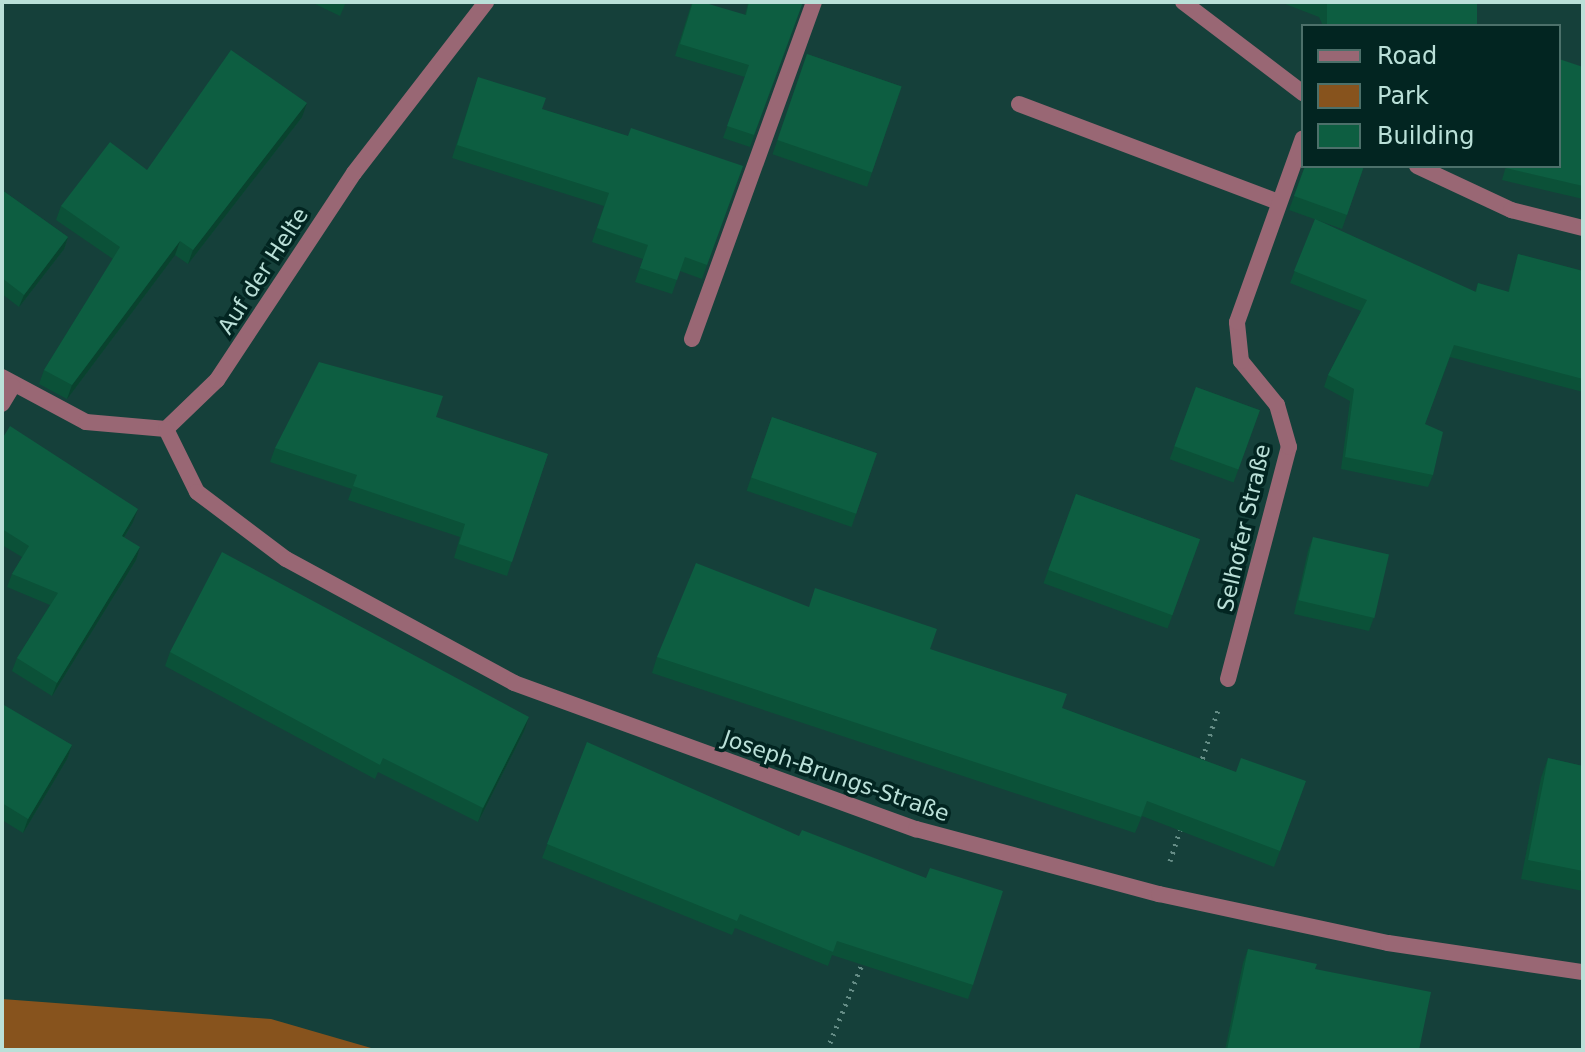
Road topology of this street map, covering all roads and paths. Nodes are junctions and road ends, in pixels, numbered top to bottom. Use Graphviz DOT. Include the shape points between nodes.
graph roads {
  1 [pos="486,2"];
  2 [pos="814,2"];
  3 [pos="1183,2"];
  4 [pos="1301,91"];
  5 [pos="1019,104"];
  6 [pos="1301,143"];
  7 [pos="1421,168"];
  8 [pos="1279,202"];
  9 [pos="1583,228"];
  10 [pos="692,339"];
  11 [pos="8,381"];
  12 [pos="2,404"];
  13 [pos="166,429"];
  14 [pos="1228,679"];
  15 [pos="1196,779"];
  16 [pos="1187,808"];
  17 [pos="1159,894"];
  18 [pos="869,947"];
  19 [pos="1583,972"];
  20 [pos="827,1050"];
  1 -- 13 [label="street, Auf der Helte" via="354,173 217,380"];
  2 -- 10 [label="street"];
  3 -- 4 [label="street"];
  5 -- 8 [label="street"];
  6 -- 8 [label="street, Selhofer Straße"];
  7 -- 9 [label="street" via="1511,210"];
  8 -- 14 [label="street, Selhofer Straße" via="1237,322 1241,361 1277,405 1289,447"];
  11 -- 12 [label="street"];
  11 -- 13 [label="street" via="86,422"];
  13 -- 17 [label="street, Joseph-Brungs-Straße" via="197,492 286,559 514,683 916,829"];
  14 -- 15 [label="path"];
  16 -- 17 [label="path"];
  17 -- 19 [label="street, Joseph-Brungs-Straße" via="1388,943"];
  18 -- 20 [label="path"];
}
